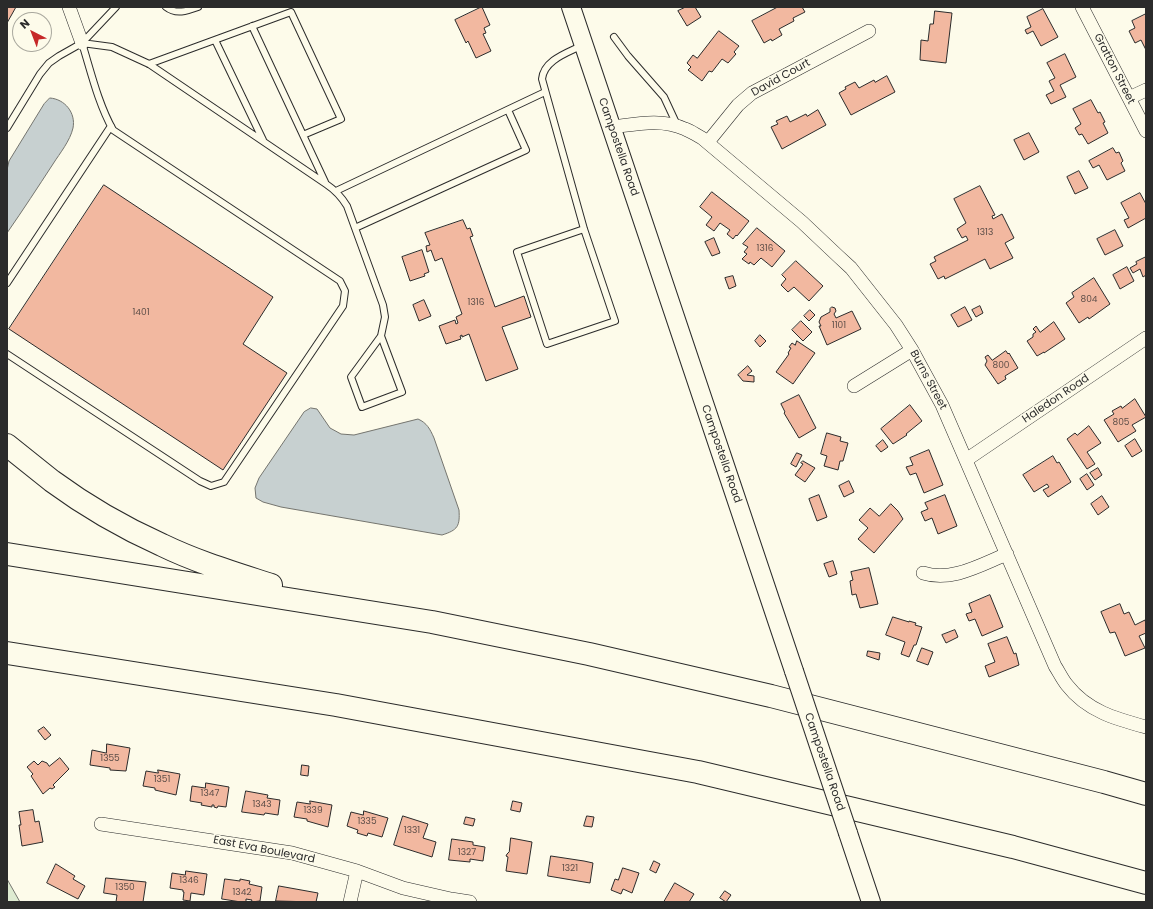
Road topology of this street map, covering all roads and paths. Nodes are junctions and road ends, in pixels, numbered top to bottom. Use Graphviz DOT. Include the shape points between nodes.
graph roads {
  1 [pos="69,7"];
  2 [pos="116,7"];
  3 [pos="166,7"];
  4 [pos="198,7"];
  5 [pos="571,7"];
  6 [pos="1082,7"];
  7 [pos="252,26"];
  8 [pos="869,31"];
  9 [pos="614,37"];
  10 [pos="215,40"];
  11 [pos="82,43"];
  12 [pos="584,44"];
  13 [pos="149,64"];
  14 [pos="1146,90"];
  15 [pos="545,92"];
  16 [pos="1129,98"];
  17 [pos="508,110"];
  18 [pos="111,126"];
  19 [pos="677,126"];
  20 [pos="612,127"];
  21 [pos="7,128"];
  22 [pos="1146,131"];
  23 [pos="303,135"];
  24 [pos="263,141"];
  25 [pos="708,142"];
  26 [pos="326,184"];
  27 [pos="336,191"];
  28 [pos="355,228"];
  29 [pos="584,229"];
  30 [pos="7,283"];
  31 [pos="381,336"];
  32 [pos="1146,338"];
  33 [pos="912,350"];
  34 [pos="7,354"];
  35 [pos="854,386"];
  36 [pos="7,444"];
  37 [pos="966,460"];
  38 [pos="7,554"];
  39 [pos="1007,554"];
  40 [pos="923,573"];
  41 [pos="329,605"];
  42 [pos="7,653"];
  43 [pos="7,667"];
  44 [pos="336,705"];
  45 [pos="1146,727"];
  46 [pos="1146,794"];
  47 [pos="101,824"];
  48 [pos="357,871"];
  49 [pos="1146,883"];
  50 [pos="350,902"];
  51 [pos="470,902"];
  52 [pos="871,902"];
  1 -- 11 [label="street"];
  2 -- 11 [label="lane"];
  3 -- 4 [label="lane" via="183,12"];
  5 -- 12 [label="main road, Campostella Road"];
  6 -- 16 [label="street, Gratton Street"];
  7 -- 10 [label="lane"];
  7 -- 23 [label="lane"];
  7 -- 23 [label="lane" via="291,12 298,26 341,119"];
  8 -- 25 [label="street, David Court" via="752,93 738,105"];
  9 -- 19 [label="lane" via="664,97"];
  10 -- 13 [label="lane"];
  10 -- 24 [label="lane"];
  11 -- 13 [label="lane" via="112,47"];
  11 -- 18 [label="lane" via="102,109"];
  11 -- 21 [label="lane" via="49,63"];
  12 -- 15 [label="lane" via="554,60 544,69 542,79"];
  12 -- 20 [label="main road, Campostella Road"];
  13 -- 24 [label="lane"];
  14 -- 16 [label="street"];
  15 -- 17 [label="lane"];
  15 -- 29 [label="lane"];
  16 -- 22 [label="street, Gratton Street"];
  17 -- 27 [label="lane"];
  17 -- 28 [label="lane" via="526,150"];
  18 -- 30 [label="lane"];
  18 -- 34 [label="lane" via="113,130 340,281 345,291 343,306 224,482 210,486"];
  19 -- 20 [label="street, Burns Street" via="646,122"];
  19 -- 25 [label="street, Burns Street"];
  20 -- 52 [label="main road, Campostella Road, bridge"];
  23 -- 26 [label="lane"];
  24 -- 26 [label="lane"];
  25 -- 33 [label="street, Burns Street" via="802,222 851,268 896,325"];
  26 -- 27 [label="lane"];
  27 -- 28 [label="lane" via="347,206"];
  28 -- 31 [label="lane" via="383,305 385,317"];
  29 -- 29 [label="lane" via="615,321 547,344 517,252"];
  31 -- 31 [label="lane" via="402,392 362,407 351,377"];
  32 -- 37 [label="street, Haledon Road"];
  33 -- 35 [label="street"];
  33 -- 37 [label="street, Burns Street" via="942,405"];
  36 -- 41 [label="highway" via="86,504 162,546 212,566"];
  37 -- 39 [label="street, Burns Street"];
  38 -- 41 [label="highway"];
  39 -- 40 [label="street" via="957,574 932,576"];
  39 -- 45 [label="street, Burns Street" via="1055,666 1067,685 1081,700 1096,710"];
  41 -- 46 [label="highway" via="432,622 763,694"];
  42 -- 44 [label="highway"];
  43 -- 44 [label="highway"];
  44 -- 49 [label="highway" via="698,772 1014,847"];
  47 -- 48 [label="street, East Eva Boulevard" via="292,853"];
  48 -- 50 [label="street"];
  48 -- 51 [label="street, East Eva Boulevard" via="403,888"];
}
